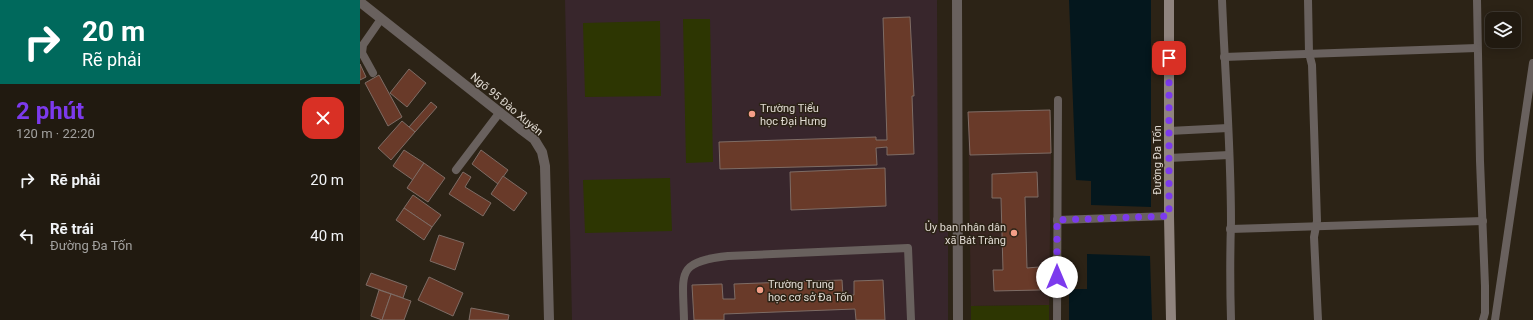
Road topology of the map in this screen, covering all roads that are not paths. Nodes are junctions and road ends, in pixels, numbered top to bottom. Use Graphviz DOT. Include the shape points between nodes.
graph roads {
  1 [pos="957,0"];
  2 [pos="1169,0"];
  3 [pos="1222,0"];
  4 [pos="1308,0"];
  5 [pos="1477,0"];
  6 [pos="360,2"];
  7 [pos="381,19"];
  8 [pos="1477,48"];
  9 [pos="1224,57"];
  10 [pos="1533,63"];
  11 [pos="373,73"];
  12 [pos="1058,100"];
  13 [pos="500,112"];
  14 [pos="1228,128"];
  15 [pos="1169,131"];
  16 [pos="1229,155"];
  17 [pos="1169,158"];
  18 [pos="456,170"];
  19 [pos="1169,216"];
  20 [pos="1057,220"];
  21 [pos="1483,221"];
  22 [pos="1316,226"];
  23 [pos="1230,229"];
  24 [pos="549,320"];
  25 [pos="684,320"];
  26 [pos="911,320"];
  27 [pos="958,320"];
  28 [pos="1057,320"];
  29 [pos="1171,320"];
  30 [pos="1231,320"];
  31 [pos="1318,320"];
  32 [pos="1483,320"];
  33 [pos="1495,320"];
  1 -- 27 [label="street"];
  2 -- 15 [label="street, Đường Đa Tốn"];
  3 -- 9 [label="lane"];
  4 -- 22 [label="lane"];
  5 -- 8 [label="lane"];
  6 -- 7 [label="street, Ngõ 95 Đào Xuyên"];
  7 -- 11 [label="lane" via="363,45 362,53"];
  7 -- 13 [label="street, Ngõ 95 Đào Xuyên"];
  8 -- 9 [label="lane"];
  8 -- 21 [label="lane"];
  9 -- 14 [label="lane"];
  10 -- 33 [label="lane"];
  12 -- 20 [label="lane"];
  13 -- 18 [label="lane"];
  13 -- 24 [label="street, Ngõ 95 Đào Xuyên" via="534,139 542,152"];
  14 -- 15 [label="lane"];
  14 -- 16 [label="lane"];
  15 -- 17 [label="street, Đường Đa Tốn"];
  16 -- 17 [label="lane"];
  16 -- 23 [label="lane"];
  17 -- 19 [label="street, Đường Đa Tốn"];
  19 -- 20 [label="lane"];
  19 -- 29 [label="street, Đường Đa Tốn"];
  20 -- 28 [label="lane"];
  21 -- 22 [label="lane"];
  21 -- 32 [label="lane"];
  22 -- 23 [label="lane"];
  22 -- 31 [label="lane" via="1314,237"];
  23 -- 30 [label="lane"];
  25 -- 26 [label="lane" via="684,274 691,265 700,261 728,256 908,248"];
}
